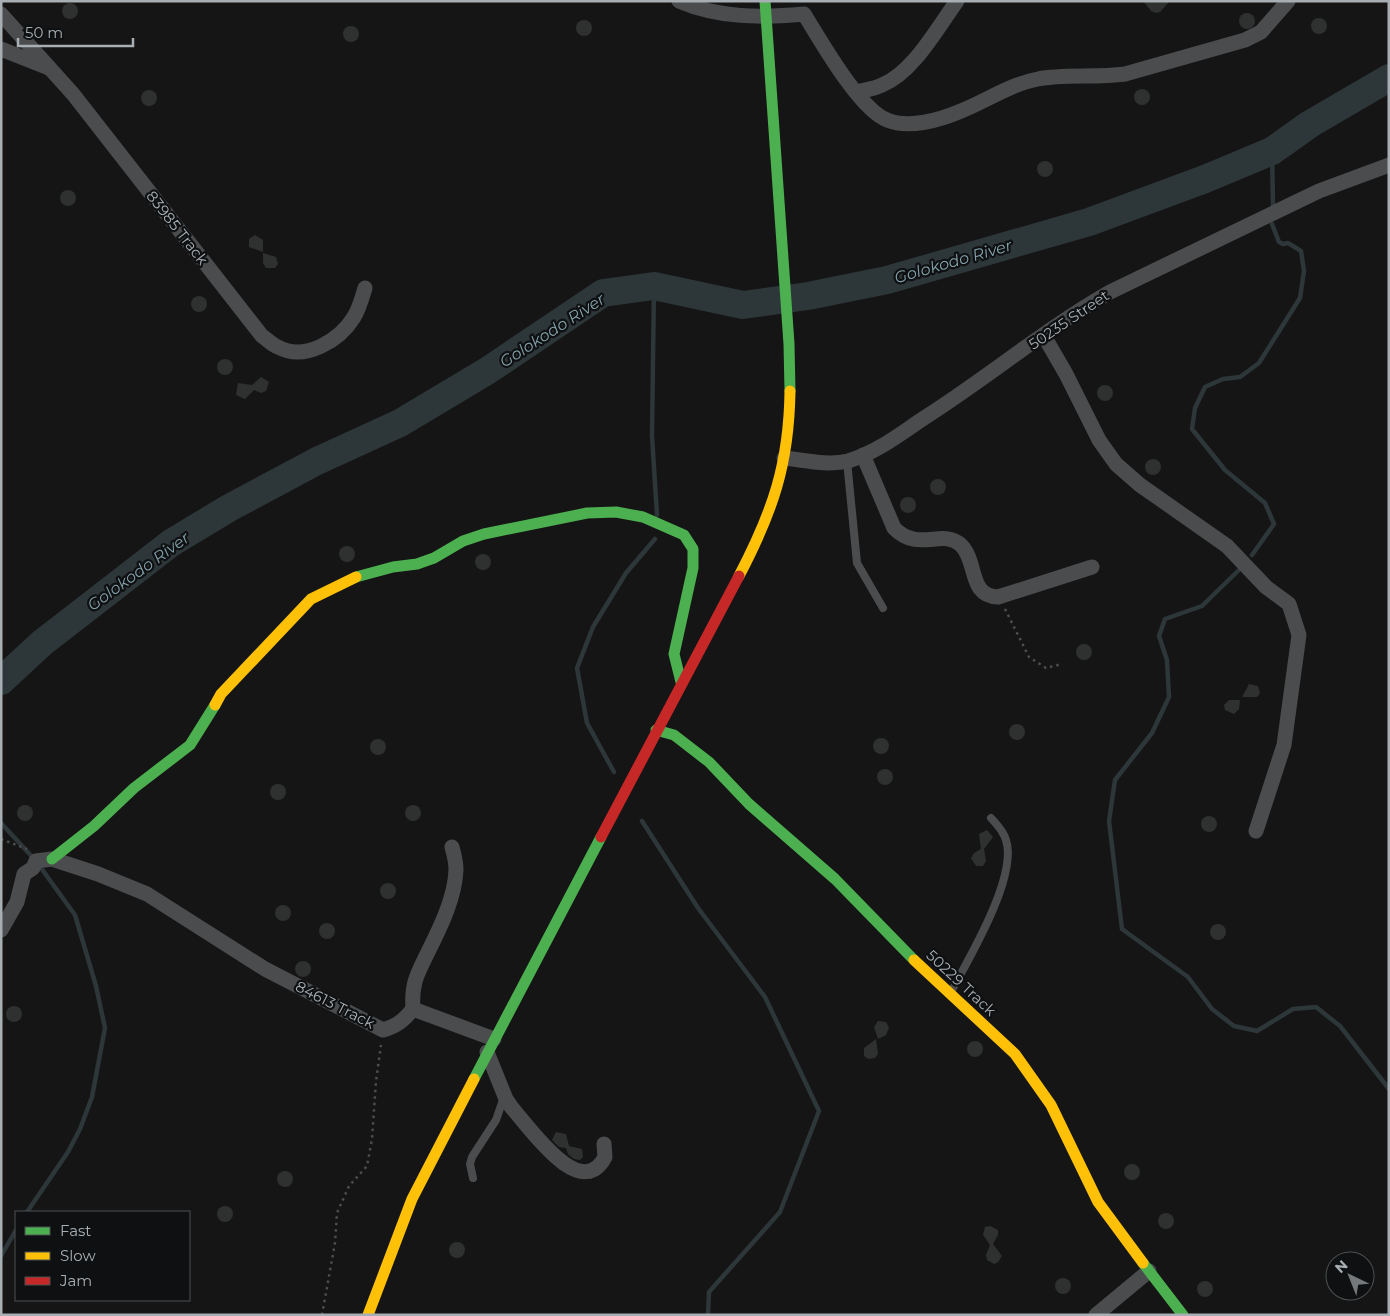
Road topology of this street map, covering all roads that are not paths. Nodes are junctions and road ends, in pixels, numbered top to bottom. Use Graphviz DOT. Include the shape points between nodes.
graph roads {
  1 [pos="680,1"];
  2 [pos="765,1"];
  3 [pos="957,1"];
  4 [pos="1288,1"];
  5 [pos="806,8"];
  6 [pos="1,14"];
  7 [pos="766,18"];
  8 [pos="1,49"];
  9 [pos="50,68"];
  10 [pos="856,92"];
  11 [pos="1389,166"];
  12 [pos="365,288"];
  13 [pos="1044,336"];
  14 [pos="863,455"];
  15 [pos="784,458"];
  16 [pos="847,461"];
  17 [pos="1092,567"];
  18 [pos="883,608"];
  19 [pos="681,682"];
  20 [pos="656,730"];
  21 [pos="991,818"];
  22 [pos="1256,831"];
  23 [pos="452,847"];
  24 [pos="52,859"];
  25 [pos="1,930"];
  26 [pos="950,994"];
  27 [pos="413,1008"];
  28 [pos="491,1045"];
  29 [pos="504,1094"];
  30 [pos="604,1144"];
  31 [pos="473,1178"];
  32 [pos="1149,1271"];
  33 [pos="368,1315"];
  34 [pos="1096,1315"];
  35 [pos="1183,1315"];
  1 -- 7 [label="street" via="711,12"];
  2 -- 7 [label="street"];
  3 -- 10 [label="street" via="905,70 882,86"];
  4 -- 10 [label="street" via="1261,32 1245,40 1125,74 1038,78 959,112 911,124 886,120 872,111"];
  5 -- 7 [label="street"];
  5 -- 10 [label="street"];
  6 -- 9 [label="street, 83985 Track"];
  7 -- 15 [label="street" via="789,344"];
  8 -- 9 [label="street"];
  9 -- 12 [label="street, 83985 Track" via="262,336 278,348 293,352 310,350 341,335 355,316"];
  11 -- 13 [label="street, 50235 Street" via="1318,191 1110,292"];
  13 -- 14 [label="street, 50235 Street" via="961,394"];
  13 -- 22 [label="street" via="1098,440 1116,464 1140,485 1228,546 1266,587 1289,604 1298,635 1284,745"];
  14 -- 16 [label="street, 50235 Street"];
  14 -- 17 [label="street" via="894,528 912,540 949,539 960,544 968,554 977,585 989,597 998,597"];
  15 -- 16 [label="street, 50235 Street" via="829,463"];
  15 -- 19 [label="street" via="773,502 759,538"];
  16 -- 18 [label="lane" via="854,553 862,575"];
  19 -- 20 [label="street"];
  19 -- 24 [label="street" via="674,654 693,568 693,550 684,535 643,517 616,512 587,513 484,534 463,541 434,558 359,576 311,599 221,694 190,745 134,788 94,826"];
  20 -- 26 [label="street, 50229 Track" via="674,735 703,756 749,804 835,879"];
  20 -- 28 [label="street"];
  21 -- 26 [label="lane" via="1006,841 1008,860 1003,885"];
  23 -- 27 [label="street" via="456,868 454,885 447,910 415,977 411,991"];
  24 -- 25 [label="street" via="36,861 33,868 24,874 17,902"];
  24 -- 27 [label="street, 84613 Track" via="146,894 265,969 383,1030 404,1020"];
  26 -- 32 [label="street, 50229 Track" via="1015,1054 1033,1079 1051,1105 1098,1202"];
  27 -- 28 [label="street"];
  28 -- 29 [label="street"];
  28 -- 33 [label="street" via="412,1199"];
  29 -- 30 [label="street" via="512,1108 560,1161 572,1169 586,1173 595,1170 605,1158"];
  29 -- 31 [label="lane" via="496,1120 472,1157"];
  32 -- 34 [label="street"];
  32 -- 35 [label="street, 50229 Track"];
}
